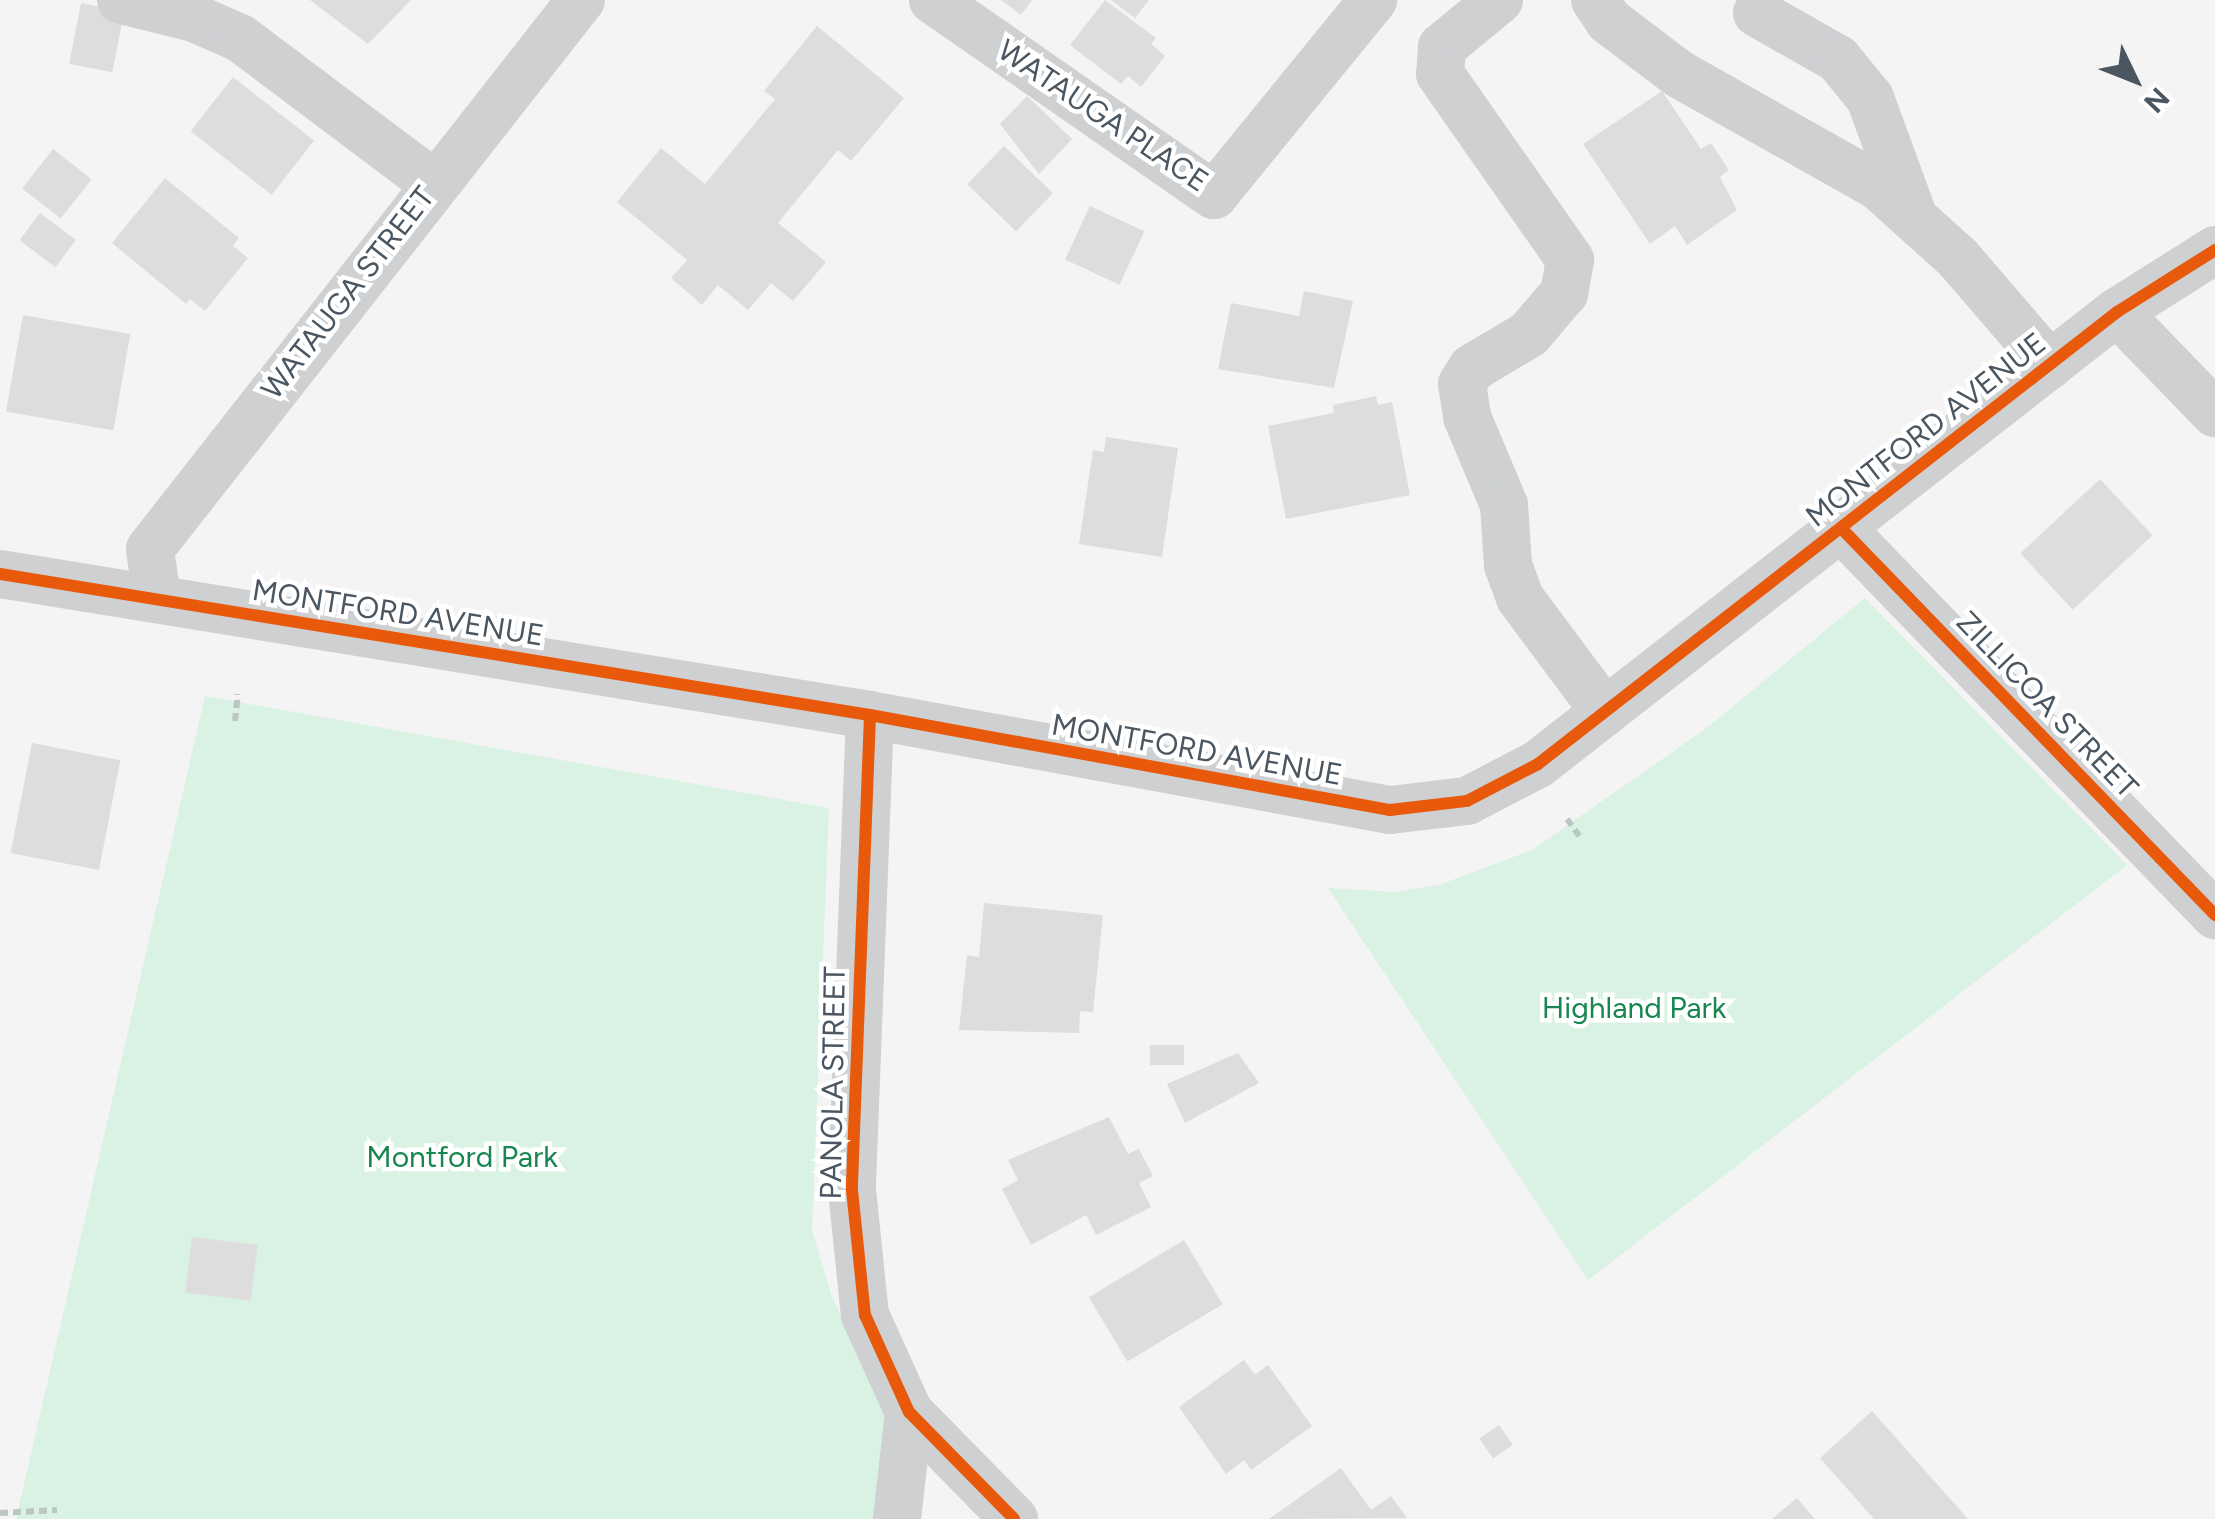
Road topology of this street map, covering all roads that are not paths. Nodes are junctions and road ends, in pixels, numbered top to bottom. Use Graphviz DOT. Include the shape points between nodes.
graph roads {
  1 [pos="121,0"];
  2 [pos="582,0"];
  3 [pos="933,0"];
  4 [pos="1373,0"];
  5 [pos="1498,0"];
  6 [pos="1595,0"];
  7 [pos="1757,13"];
  8 [pos="433,183"];
  9 [pos="1914,218"];
  10 [pos="2215,250"];
  11 [pos="2117,312"];
  12 [pos="2050,365"];
  13 [pos="2215,413"];
  14 [pos="1842,528"];
  15 [pos="0,574"];
  16 [pos="157,599"];
  17 [pos="1604,712"];
  18 [pos="870,715"];
  19 [pos="2215,915"];
  20 [pos="909,1412"];
  21 [pos="897,1519"];
  22 [pos="1014,1519"];
  1 -- 8 [label="street" via="194,18 240,38"];
  2 -- 8 [label="street, WATAUGA STREET"];
  3 -- 4 [label="street, WATAUGA PLACE" via="1214,195"];
  5 -- 17 [label="street" via="1442,47 1440,74 1570,260 1564,293 1529,334 1472,368 1462,384 1467,417 1504,505 1508,565 1520,598"];
  6 -- 9 [label="street" via="1609,21 1679,74 1878,186"];
  7 -- 9 [label="street" via="1838,59 1870,98"];
  8 -- 16 [label="street, WATAUGA STREET" via="150,549"];
  9 -- 12 [label="street" via="1958,258"];
  10 -- 11 [label="street, MONTFORD AVENUE"];
  11 -- 12 [label="street, MONTFORD AVENUE"];
  11 -- 13 [label="street"];
  12 -- 14 [label="street, MONTFORD AVENUE"];
  14 -- 17 [label="street, MONTFORD AVENUE"];
  14 -- 19 [label="street, ZILLICOA STREET"];
  15 -- 16 [label="street, MONTFORD AVENUE"];
  16 -- 18 [label="street, MONTFORD AVENUE"];
  17 -- 18 [label="street, MONTFORD AVENUE" via="1538,764 1467,801 1390,810"];
  18 -- 20 [label="street, PANOLA STREET" via="852,1190 866,1315"];
  20 -- 21 [label="street"];
  20 -- 22 [label="street, PANOLA STREET"];
}
